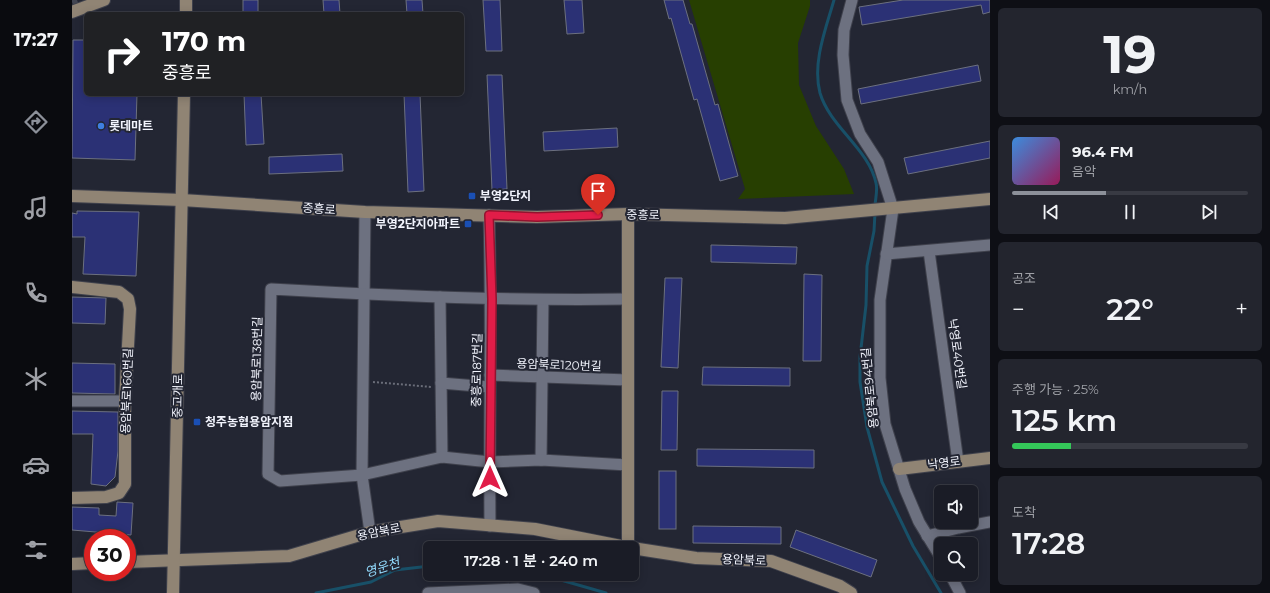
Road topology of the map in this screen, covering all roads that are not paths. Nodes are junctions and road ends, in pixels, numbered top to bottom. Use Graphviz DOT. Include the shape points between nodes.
graph roads {
  1 [pos="104,0"];
  2 [pos="186,0"];
  3 [pos="852,0"];
  4 [pos="75,9"];
  5 [pos="186,12"];
  6 [pos="184,96"];
  7 [pos="72,196"];
  8 [pos="990,198"];
  9 [pos="182,200"];
  10 [pos="888,210"];
  11 [pos="365,212"];
  12 [pos="628,214"];
  13 [pos="489,215"];
  14 [pos="990,245"];
  15 [pos="929,250"];
  16 [pos="886,254"];
  17 [pos="72,287"];
  18 [pos="363,294"];
  19 [pos="440,297"];
  20 [pos="628,298"];
  21 [pos="492,299"];
  22 [pos="543,300"];
  23 [pos="490,375"];
  24 [pos="542,377"];
  25 [pos="628,380"];
  26 [pos="441,385"];
  27 [pos="490,387"];
  28 [pos="125,400"];
  29 [pos="72,401"];
  30 [pos="442,457"];
  31 [pos="990,458"];
  32 [pos="541,460"];
  33 [pos="490,462"];
  34 [pos="958,462"];
  35 [pos="628,465"];
  36 [pos="899,469"];
  37 [pos="362,475"];
  38 [pos="72,498"];
  39 [pos="990,522"];
  40 [pos="490,526"];
  41 [pos="370,532"];
  42 [pos="927,536"];
  43 [pos="595,541"];
  44 [pos="630,541"];
  45 [pos="934,547"];
  46 [pos="639,549"];
  47 [pos="175,560"];
  48 [pos="136,562"];
  49 [pos="84,563"];
  50 [pos="72,564"];
  51 [pos="954,581"];
  52 [pos="174,588"];
  53 [pos="428,593"];
  54 [pos="534,593"];
  55 [pos="851,593"];
  56 [pos="960,593"];
  1 -- 4 [label="street"];
  2 -- 5 [label="street"];
  3 -- 10 [label="street" via="844,30 843,55 847,100 860,134 878,162"];
  6 -- 9 [label="street, 중고개로"];
  7 -- 9 [label="street"];
  8 -- 10 [label="street"];
  9 -- 11 [label="street, 중흥로"];
  9 -- 47 [label="street, 중고개로"];
  10 -- 12 [label="street, 중흥로" via="785,218"];
  10 -- 16 [label="street, 용암북로94번길"];
  11 -- 13 [label="street, 중흥로"];
  11 -- 18 [label="street"];
  12 -- 13 [label="street, 중흥로" via="537,217"];
  12 -- 20 [label="street"];
  13 -- 21 [label="street, 중흥로187번길"];
  14 -- 15 [label="street"];
  15 -- 16 [label="street"];
  15 -- 34 [label="street, 낙영로40번길"];
  16 -- 36 [label="street, 용암북로94번길" via="880,300 880,378 885,424"];
  17 -- 28 [label="street, 용암북로160번길" via="119,292 128,299 130,309"];
  18 -- 19 [label="street, 용암북로138번길"];
  18 -- 37 [label="street"];
  18 -- 37 [label="street, 용암북로138번길" via="271,289 268,474 280,481"];
  19 -- 21 [label="street, 용암북로138번길"];
  19 -- 26 [label="street"];
  20 -- 22 [label="street"];
  20 -- 25 [label="street"];
  21 -- 22 [label="street"];
  21 -- 23 [label="street, 중흥로187번길"];
  22 -- 24 [label="street"];
  23 -- 24 [label="street, 용암북로120번길"];
  23 -- 27 [label="street, 중흥로187번길"];
  24 -- 25 [label="street, 용암북로120번길"];
  24 -- 32 [label="street"];
  25 -- 35 [label="street"];
  26 -- 27 [label="street"];
  26 -- 30 [label="street"];
  27 -- 33 [label="street, 중흥로187번길"];
  28 -- 29 [label="street"];
  28 -- 38 [label="street, 용암북로160번길" via="125,484 119,493 106,497"];
  30 -- 33 [label="street, 용암북로138번길"];
  30 -- 37 [label="street, 용암북로138번길"];
  31 -- 34 [label="street, 낙영로"];
  32 -- 33 [label="street, 용암북로138번길"];
  32 -- 35 [label="street, 용암북로138번길"];
  33 -- 40 [label="street, 중흥로187번길"];
  34 -- 36 [label="street, 낙영로"];
  35 -- 44 [label="street"];
  36 -- 42 [label="street, 용암북로94번길"];
  37 -- 41 [label="street"];
  39 -- 42 [label="street"];
  40 -- 41 [label="street, 용암북로" via="438,521"];
  40 -- 43 [label="street, 용암북로" via="535,529"];
  41 -- 47 [label="street, 용암북로" via="289,556"];
  42 -- 45 [label="street, 용암북로94번길"];
  46 -- 55 [label="street, 용암북로" via="696,558 771,561 840,586"];
  47 -- 48 [label="street, 용암북로"];
  47 -- 52 [label="street, 중고개로"];
  49 -- 50 [label="street"];
  51 -- 56 [label="street"];
  53 -- 54 [label="street" via="518,589"];
}
